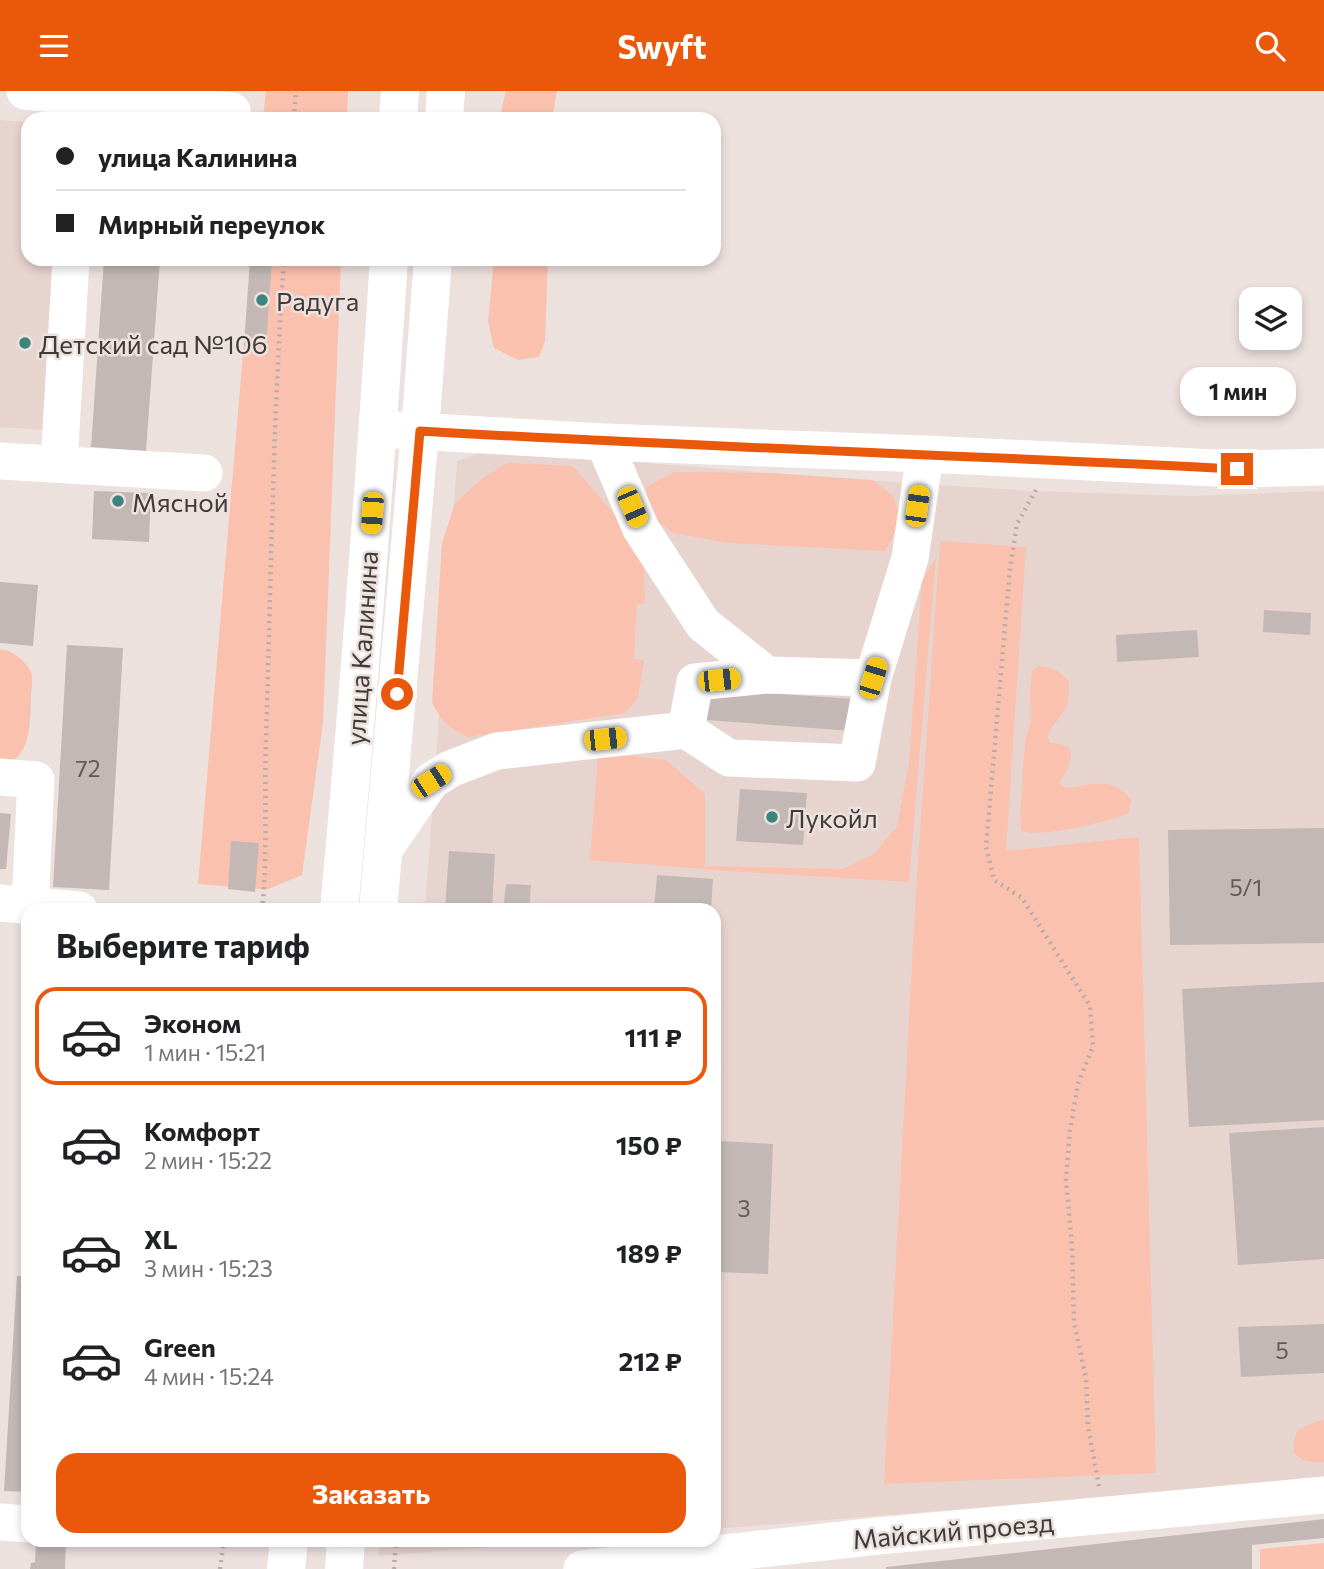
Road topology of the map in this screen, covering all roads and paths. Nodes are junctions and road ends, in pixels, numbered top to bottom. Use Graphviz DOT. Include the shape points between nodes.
graph roads {
  1 [pos="25,91"];
  2 [pos="296,91"];
  3 [pos="400,91"];
  4 [pos="446,91"];
  5 [pos="80,102"];
  6 [pos="232,111"];
  7 [pos="241,112"];
  8 [pos="294,112"];
  9 [pos="398,112"];
  10 [pos="444,112"];
  11 [pos="71,266"];
  12 [pos="284,266"];
  13 [pos="389,266"];
  14 [pos="432,266"];
  15 [pos="378,429"];
  16 [pos="420,431"];
  17 [pos="604,442"];
  18 [pos="925,454"];
  19 [pos="0,461"];
  20 [pos="1062,461"];
  21 [pos="59,464"];
  22 [pos="1324,467"];
  23 [pos="204,473"];
  24 [pos="767,675"];
  25 [pos="873,678"];
  26 [pos="686,730"];
  27 [pos="0,777"];
  28 [pos="383,851"];
  29 [pos="263,903"];
  30 [pos="340,903"];
  31 [pos="379,903"];
  32 [pos="15,904"];
  33 [pos="1324,1495"];
  34 [pos="1103,1515"];
  35 [pos="0,1522"];
  36 [pos="21,1524"];
  37 [pos="223,1547"];
  38 [pos="288,1547"];
  39 [pos="346,1547"];
  40 [pos="396,1547"];
  41 [pos="579,1547"];
  42 [pos="220,1569"];
  43 [pos="286,1569"];
  44 [pos="344,1569"];
  45 [pos="394,1569"];
  46 [pos="581,1569"];
  1 -- 5 [label="street"];
  2 -- 8 [label="path"];
  3 -- 9 [label="highway"];
  4 -- 10 [label="highway"];
  5 -- 6 [label="street"];
  6 -- 7 [label="path"];
  11 -- 21 [label="street"];
  12 -- 29 [label="path"];
  13 -- 15 [label="highway, улица Калинина"];
  14 -- 16 [label="highway, улица Калинина"];
  15 -- 16 [label="street"];
  15 -- 30 [label="highway, улица Калинина"];
  16 -- 17 [label="street"];
  16 -- 28 [label="highway, улица Калинина"];
  17 -- 18 [label="street"];
  17 -- 24 [label="street" via="641,529 703,624"];
  18 -- 20 [label="street"];
  18 -- 25 [label="street" via="909,558"];
  19 -- 21 [label="street"];
  20 -- 22 [label="street" via="1237,469"];
  20 -- 34 [label="path" via="1035,491 1017,524 986,847 994,880 1022,898 1090,1006 1093,1046 1078,1084 1066,1180 1074,1322 1086,1378 1088,1426"];
  21 -- 23 [label="street"];
  24 -- 25 [label="street"];
  24 -- 26 [label="street" via="695,682"];
  25 -- 26 [label="street" via="858,763 729,758"];
  26 -- 28 [label="street" via="498,751 450,769 431,781"];
  27 -- 32 [label="street" via="36,780"];
  28 -- 31 [label="highway, улица Калинина"];
  33 -- 34 [label="street, Майский проезд"];
  34 -- 46 [label="street, Майский проезд"];
  35 -- 36 [label="street"];
  37 -- 42 [label="path"];
  38 -- 43 [label="highway"];
  39 -- 44 [label="highway"];
  40 -- 45 [label="path"];
  41 -- 46 [label="street"];
}
